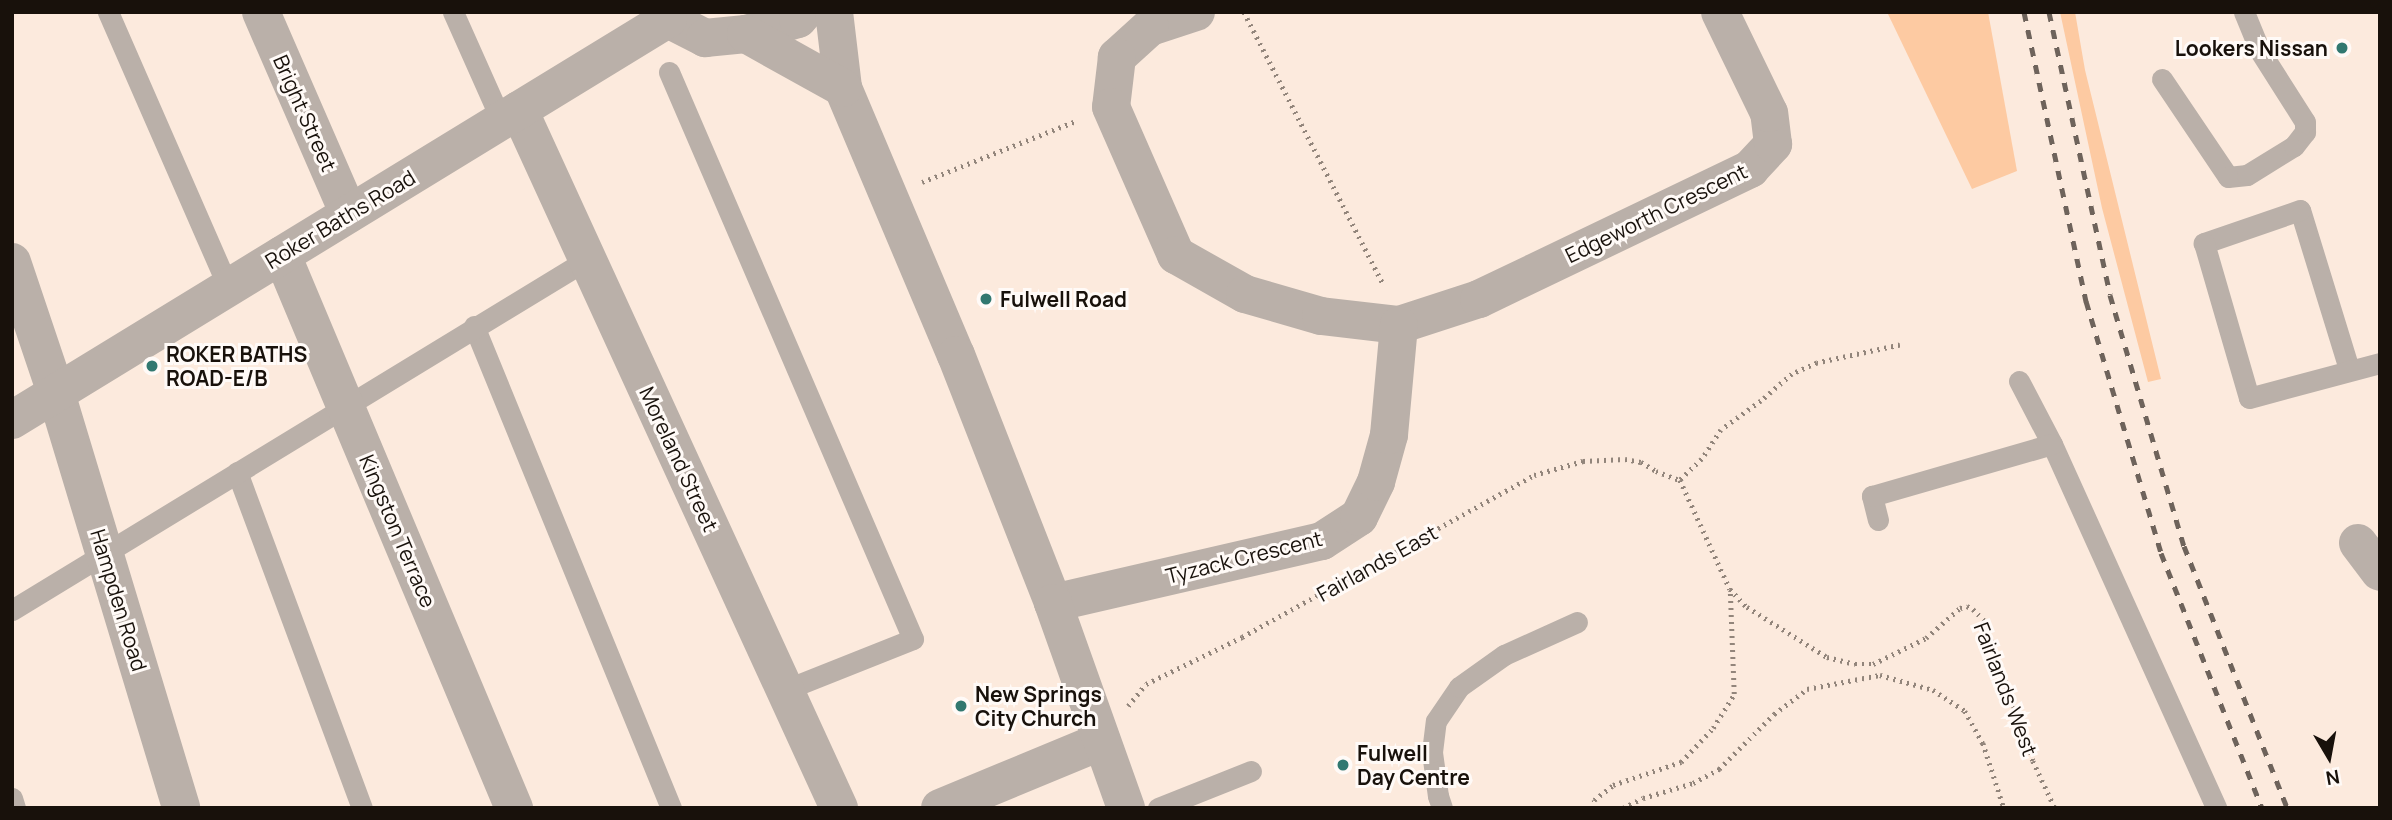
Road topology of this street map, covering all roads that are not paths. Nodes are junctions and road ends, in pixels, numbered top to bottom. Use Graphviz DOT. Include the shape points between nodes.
graph roads {
  1 [pos="108,12"];
  2 [pos="261,12"];
  3 [pos="453,12"];
  4 [pos="804,12"];
  5 [pos="834,12"];
  6 [pos="1196,12"];
  7 [pos="1720,12"];
  8 [pos="2244,12"];
  9 [pos="665,15"];
  10 [pos="746,34"];
  11 [pos="669,72"];
  12 [pos="2162,79"];
  13 [pos="843,88"];
  14 [pos="510,115"];
  15 [pos="349,214"];
  16 [pos="282,255"];
  17 [pos="588,259"];
  18 [pos="14,275"];
  19 [pos="228,287"];
  20 [pos="1399,325"];
  21 [pos="474,326"];
  22 [pos="2380,363"];
  23 [pos="2349,369"];
  24 [pos="2019,382"];
  25 [pos="56,393"];
  26 [pos="346,406"];
  27 [pos="12,420"];
  28 [pos="2052,444"];
  29 [pos="237,472"];
  30 [pos="1878,520"];
  31 [pos="105,553"];
  32 [pos="1053,603"];
  33 [pos="12,610"];
  34 [pos="1577,622"];
  35 [pos="785,690"];
  36 [pos="1102,741"];
  37 [pos="1251,771"];
  38 [pos="12,798"];
  39 [pos="949,806"];
  40 [pos="15,808"];
  41 [pos="181,808"];
  42 [pos="362,808"];
  43 [pos="514,808"];
  44 [pos="671,808"];
  45 [pos="839,808"];
  46 [pos="1126,808"];
  47 [pos="1158,808"];
  48 [pos="1442,808"];
  49 [pos="2216,808"];
  1 -- 19 [label="lane"];
  2 -- 15 [label="street, Bright Street"];
  3 -- 14 [label="lane"];
  4 -- 10 [label="street" via="798,19"];
  5 -- 13 [label="street"];
  6 -- 20 [label="street" via="1150,27 1117,57 1111,107 1176,255 1245,294 1321,316"];
  7 -- 20 [label="street, Edgeworth Crescent" via="1769,113 1773,144 1750,169 1479,299"];
  8 -- 12 [label="lane" via="2260,51 2305,122 2305,132 2294,146 2247,175 2228,177"];
  9 -- 10 [label="street" via="705,38"];
  9 -- 14 [label="street, Roker Baths Road"];
  10 -- 13 [label="street"];
  11 -- 35 [label="lane" via="913,639"];
  13 -- 32 [label="street" via="956,355"];
  14 -- 15 [label="street, Roker Baths Road"];
  14 -- 17 [label="street, Moreland Street"];
  15 -- 16 [label="street, Roker Baths Road"];
  16 -- 19 [label="street, Roker Baths Road"];
  16 -- 26 [label="street, Kingston Terrace"];
  17 -- 21 [label="lane"];
  17 -- 35 [label="street, Moreland Street"];
  18 -- 25 [label="street, Hampden Road"];
  19 -- 25 [label="street, Roker Baths Road"];
  20 -- 32 [label="street, Tyzack Crescent" via="1389,435 1376,482 1359,517 1322,541"];
  21 -- 26 [label="lane"];
  21 -- 44 [label="lane"];
  22 -- 23 [label="lane"];
  23 -- 23 [label="lane" via="2300,209 2204,243 2249,398"];
  24 -- 28 [label="lane"];
  25 -- 27 [label="street, Roker Baths Road"];
  25 -- 31 [label="street, Hampden Road"];
  26 -- 29 [label="lane"];
  26 -- 43 [label="street, Kingston Terrace"];
  28 -- 30 [label="lane" via="1872,496"];
  28 -- 49 [label="lane"];
  29 -- 31 [label="lane"];
  29 -- 42 [label="lane"];
  31 -- 33 [label="lane"];
  31 -- 41 [label="street, Hampden Road"];
  32 -- 36 [label="street"];
  34 -- 48 [label="lane" via="1504,655 1459,687 1436,721 1432,752"];
  35 -- 45 [label="street, Moreland Street"];
  36 -- 39 [label="street"];
  36 -- 46 [label="street"];
  37 -- 47 [label="lane"];
  38 -- 40 [label="lane"];
}
